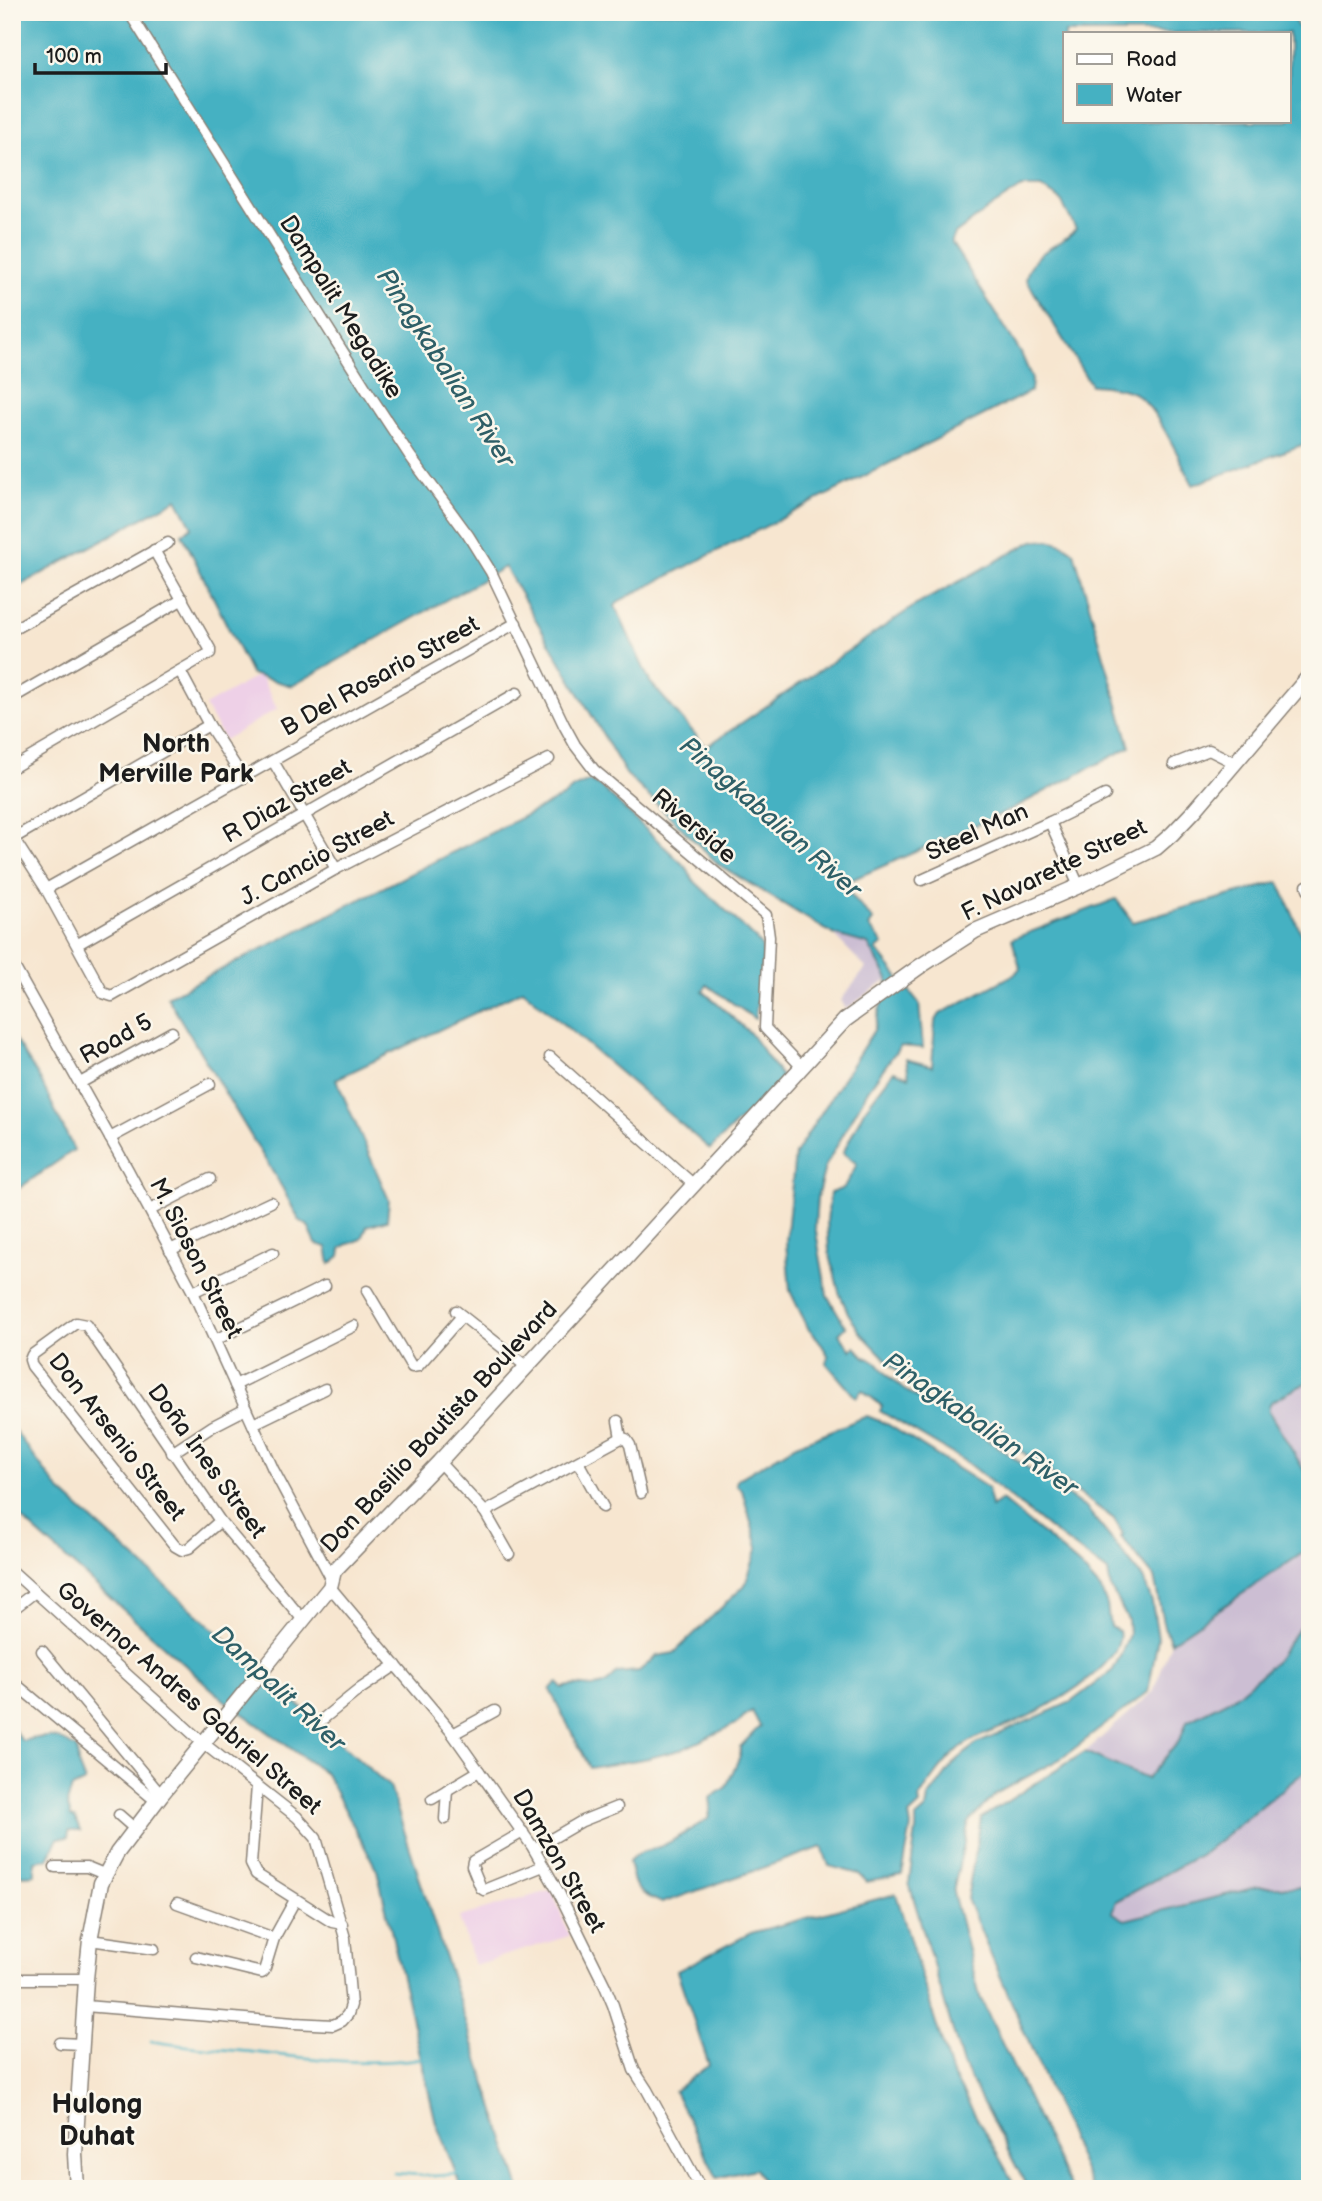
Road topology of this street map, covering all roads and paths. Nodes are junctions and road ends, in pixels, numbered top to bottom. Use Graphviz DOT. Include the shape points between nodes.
graph roads {
  1 [pos="129,12"];
  2 [pos="168,543"];
  3 [pos="154,550"];
  4 [pos="183,599"];
  5 [pos="516,623"];
  6 [pos="12,630"];
  7 [pos="180,671"];
  8 [pos="1310,675"];
  9 [pos="517,693"];
  10 [pos="12,698"];
  11 [pos="209,726"];
  12 [pos="549,759"];
  13 [pos="273,761"];
  14 [pos="1235,763"];
  15 [pos="1174,764"];
  16 [pos="12,768"];
  17 [pos="243,778"];
  18 [pos="1105,794"];
  19 [pos="304,816"];
  20 [pos="1050,822"];
  21 [pos="13,838"];
  22 [pos="336,869"];
  23 [pos="922,880"];
  24 [pos="1079,886"];
  25 [pos="46,889"];
  26 [pos="78,944"];
  27 [pos="12,963"];
  28 [pos="919,967"];
  29 [pos="172,1032"];
  30 [pos="550,1057"];
  31 [pos="802,1067"];
  32 [pos="80,1083"];
  33 [pos="210,1084"];
  34 [pos="110,1139"];
  35 [pos="211,1179"];
  36 [pos="694,1185"];
  37 [pos="271,1202"];
  38 [pos="150,1210"];
  39 [pos="170,1250"];
  40 [pos="273,1253"];
  41 [pos="326,1286"];
  42 [pos="367,1291"];
  43 [pos="193,1292"];
  44 [pos="81,1323"];
  45 [pos="354,1325"];
  46 [pos="215,1340"];
  47 [pos="527,1367"];
  48 [pos="235,1385"];
  49 [pos="325,1389"];
  50 [pos="246,1409"];
  51 [pos="618,1421"];
  52 [pos="253,1424"];
  53 [pos="621,1438"];
  54 [pos="172,1453"];
  55 [pos="439,1462"];
  56 [pos="578,1462"];
  57 [pos="641,1493"];
  58 [pos="603,1507"];
  59 [pos="485,1512"];
  60 [pos="220,1521"];
  61 [pos="509,1554"];
  62 [pos="12,1571"];
  63 [pos="330,1582"];
  64 [pos="35,1592"];
  65 [pos="12,1610"];
  66 [pos="304,1621"];
  67 [pos="42,1651"];
  68 [pos="396,1665"];
  69 [pos="12,1681"];
  70 [pos="495,1712"];
  71 [pos="319,1722"];
  72 [pos="453,1734"];
  73 [pos="204,1743"];
  74 [pos="479,1771"];
  75 [pos="257,1786"];
  76 [pos="447,1790"];
  77 [pos="159,1798"];
  78 [pos="432,1799"];
  79 [pos="617,1807"];
  80 [pos="119,1815"];
  81 [pos="444,1819"];
  82 [pos="135,1829"];
  83 [pos="523,1832"];
  84 [pos="534,1849"];
  85 [pos="543,1866"];
  86 [pos="55,1867"];
  87 [pos="104,1874"];
  88 [pos="295,1899"];
  89 [pos="177,1903"];
  90 [pos="342,1924"];
  91 [pos="274,1938"];
  92 [pos="90,1940"];
  93 [pos="153,1949"];
  94 [pos="196,1957"];
  95 [pos="12,1979"];
  96 [pos="86,1979"];
  97 [pos="85,2006"];
  98 [pos="60,2043"];
  99 [pos="81,2044"];
  100 [pos="77,2189"];
  101 [pos="701,2189"];
  1 -- 5 [label="street, Dampalit Megadike" via="410,456 491,572"];
  2 -- 3 [label="street"];
  3 -- 4 [label="street"];
  3 -- 6 [label="street"];
  4 -- 7 [label="street" via="211,650"];
  4 -- 10 [label="street"];
  5 -- 13 [label="street, B Del Rosario Street"];
  5 -- 31 [label="street, Riverside" via="564,725 594,770 766,915 765,1028"];
  7 -- 11 [label="street"];
  7 -- 16 [label="street"];
  8 -- 14 [label="main road, F. Navarette Street"];
  9 -- 19 [label="street, R Diaz Street"];
  11 -- 17 [label="street"];
  11 -- 21 [label="street"];
  12 -- 22 [label="street, J. Cancio Street"];
  13 -- 17 [label="street, B Del Rosario Street"];
  13 -- 19 [label="street"];
  14 -- 15 [label="street" via="1209,750"];
  14 -- 24 [label="main road, F. Navarette Street" via="1156,848"];
  17 -- 25 [label="street, B Del Rosario Street"];
  18 -- 20 [label="street, Steel Man"];
  19 -- 22 [label="street"];
  19 -- 26 [label="street, R Diaz Street"];
  20 -- 23 [label="street, Steel Man"];
  20 -- 24 [label="street, Steel Man"];
  21 -- 25 [label="street"];
  22 -- 26 [label="street, J. Cancio Street" via="111,996 103,993"];
  24 -- 28 [label="main road, F. Navarette Street" via="975,931"];
  25 -- 26 [label="street"];
  27 -- 32 [label="street, M. Sioson Street"];
  28 -- 31 [label="main road, Don Basilio Bautista Boulevard" via="845,1020"];
  29 -- 32 [label="street, Road 5"];
  30 -- 36 [label="street"];
  31 -- 36 [label="main road, Don Basilio Bautista Boulevard"];
  32 -- 34 [label="street, M. Sioson Street"];
  33 -- 34 [label="street"];
  34 -- 38 [label="street, M. Sioson Street"];
  35 -- 38 [label="street"];
  36 -- 47 [label="main road, Don Basilio Bautista Boulevard"];
  37 -- 39 [label="street"];
  38 -- 39 [label="street, M. Sioson Street"];
  39 -- 43 [label="street, M. Sioson Street"];
  40 -- 43 [label="street"];
  41 -- 46 [label="street"];
  42 -- 47 [label="street" via="412,1367 418,1366 459,1314"];
  43 -- 46 [label="street, M. Sioson Street"];
  44 -- 54 [label="street, Doña Ines Street"];
  44 -- 60 [label="street, Don Arsenio Street" via="32,1355 32,1366 175,1546 190,1548"];
  45 -- 48 [label="street"];
  46 -- 48 [label="street, M. Sioson Street"];
  47 -- 55 [label="main road, Don Basilio Bautista Boulevard"];
  48 -- 50 [label="street, M. Sioson Street"];
  49 -- 52 [label="street"];
  50 -- 52 [label="street, M. Sioson Street"];
  50 -- 54 [label="street"];
  51 -- 53 [label="street"];
  52 -- 63 [label="street, M. Sioson Street"];
  53 -- 56 [label="street"];
  53 -- 57 [label="street" via="630,1445"];
  54 -- 60 [label="street, Doña Ines Street"];
  55 -- 59 [label="street"];
  55 -- 63 [label="main road, Don Basilio Bautista Boulevard" via="334,1572"];
  56 -- 58 [label="street"];
  56 -- 59 [label="street"];
  59 -- 61 [label="street"];
  60 -- 66 [label="street, Doña Ines Street"];
  62 -- 64 [label="street, Governor Andres Gabriel Street"];
  63 -- 66 [label="main road, Don Basilio Bautista Boulevard"];
  63 -- 68 [label="street, Damzon Street"];
  64 -- 65 [label="street"];
  64 -- 73 [label="street, Governor Andres Gabriel Street"];
  66 -- 73 [label="main road, Don Basilio Bautista Boulevard"];
  67 -- 77 [label="street"];
  68 -- 71 [label="street"];
  68 -- 72 [label="street, Damzon Street"];
  69 -- 77 [label="street"];
  70 -- 72 [label="street"];
  72 -- 74 [label="street, Damzon Street"];
  73 -- 75 [label="street, Governor Andres Gabriel Street"];
  73 -- 77 [label="main road, Don Basilio Bautista Boulevard"];
  74 -- 76 [label="street"];
  74 -- 83 [label="street, Damzon Street"];
  75 -- 88 [label="street" via="251,1864 256,1874"];
  75 -- 90 [label="street, Governor Andres Gabriel Street" via="316,1838"];
  76 -- 78 [label="street"];
  76 -- 81 [label="street"];
  77 -- 82 [label="main road, Don Basilio Bautista Boulevard"];
  79 -- 84 [label="street"];
  80 -- 82 [label="street"];
  82 -- 87 [label="main road, Don Basilio Bautista Boulevard"];
  83 -- 84 [label="street, Damzon Street"];
  83 -- 85 [label="street" via="473,1861 481,1888"];
  84 -- 85 [label="street, Damzon Street"];
  85 -- 101 [label="street, Damzon Street" via="609,1996 634,2070"];
  86 -- 87 [label="street" via="87,1867"];
  87 -- 92 [label="main road, Don Basilio Bautista Boulevard"];
  88 -- 90 [label="street"];
  88 -- 91 [label="street"];
  89 -- 91 [label="street"];
  90 -- 97 [label="street, Governor Andres Gabriel Street" via="351,2005 346,2018 338,2023"];
  91 -- 94 [label="street" via="262,1973"];
  92 -- 93 [label="street"];
  92 -- 96 [label="main road, Don Basilio Bautista Boulevard"];
  95 -- 96 [label="street"];
  96 -- 97 [label="main road, Don Basilio Bautista Boulevard"];
  97 -- 99 [label="main road, Don Basilio Bautista Boulevard"];
  98 -- 99 [label="street"];
  99 -- 100 [label="main road, Don Basilio Bautista Boulevard"];
}
